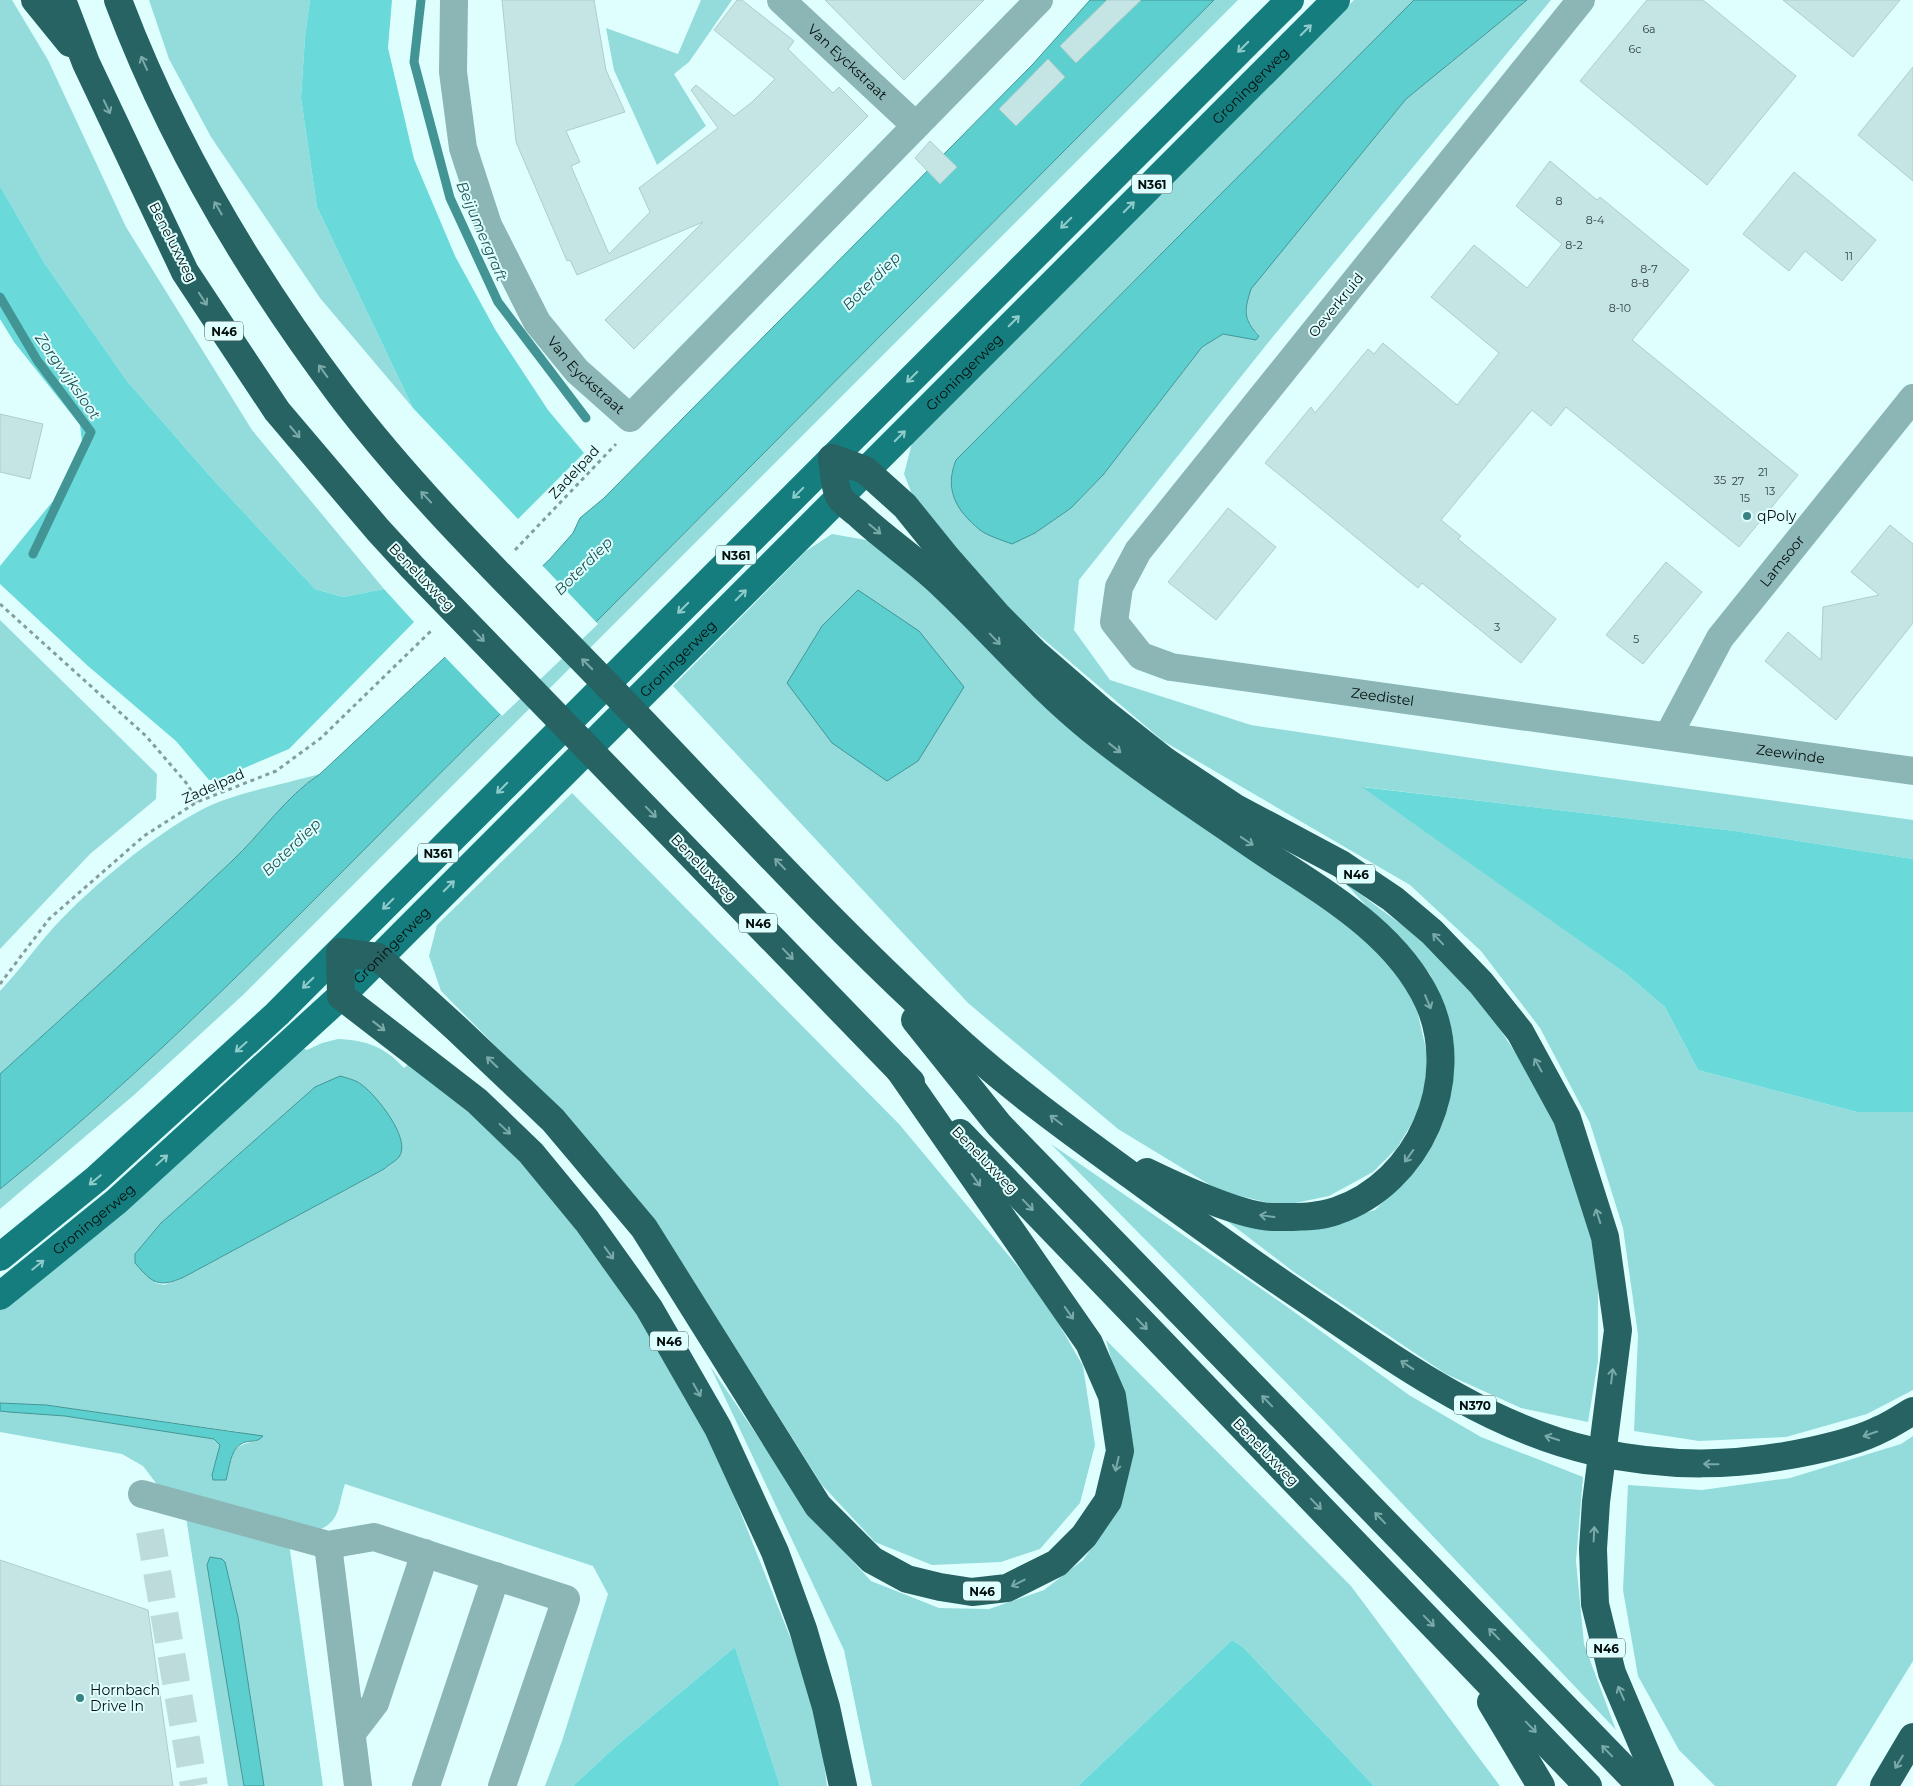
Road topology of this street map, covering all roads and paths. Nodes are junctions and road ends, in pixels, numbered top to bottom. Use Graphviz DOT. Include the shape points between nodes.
graph roads {
  1 [pos="35,0"];
  2 [pos="62,0"];
  3 [pos="118,0"];
  4 [pos="454,0"];
  5 [pos="781,0"];
  6 [pos="1039,0"];
  7 [pos="1290,0"];
  8 [pos="1336,0"];
  9 [pos="1581,0"];
  10 [pos="86,63"];
  11 [pos="915,125"];
  12 [pos="1913,398"];
  13 [pos="630,418"];
  14 [pos="832,458"];
  15 [pos="865,470"];
  16 [pos="839,497"];
  17 [pos="528,538"];
  18 [pos="0,604"];
  19 [pos="1114,622"];
  20 [pos="423,639"];
  21 [pos="1668,736"];
  22 [pos="1913,771"];
  23 [pos="197,802"];
  24 [pos="848,936"];
  25 [pos="340,952"];
  26 [pos="378,957"];
  27 [pos="0,984"];
  28 [pos="341,996"];
  29 [pos="898,1068"];
  30 [pos="1095,1149"];
  31 [pos="0,1257"];
  32 [pos="0,1296"];
  33 [pos="1913,1411"];
  34 [pos="142,1494"];
  35 [pos="328,1545"];
  36 [pos="425,1553"];
  37 [pos="496,1576"];
  38 [pos="1461,1654"];
  39 [pos="352,1733"];
  40 [pos="1913,1737"];
  41 [pos="358,1786"];
  42 [pos="426,1786"];
  43 [pos="502,1786"];
  44 [pos="844,1786"];
  45 [pos="1541,1786"];
  46 [pos="1588,1786"];
  47 [pos="1641,1786"];
  48 [pos="1660,1786"];
  49 [pos="1884,1786"];
  1 -- 10 [label="highway, N46"];
  2 -- 10 [label="highway, Beneluxweg / N46"];
  24 -- 3 [label="highway, N46, one-way" via="486,562 379,443 276,302 194,166 142,59"];
  4 -- 13 [label="street, Van Eyckstraat" via="453,72 463,148 488,225 537,322 577,371"];
  5 -- 11 [label="street, Van Eyckstraat"];
  6 -- 11 [label="street, Van Eyckstraat"];
  7 -- 14 [label="main road, N361, one-way"];
  15 -- 8 [label="main road, Groningerweg / N361, one-way"];
  9 -- 19 [label="street, Oeverkruid" via="1138,551 1119,587"];
  10 -- 29 [label="highway, Beneluxweg / N46, one-way" via="185,272 277,411 378,530 445,601"];
  11 -- 13 [label="street, Van Eyckstraat"];
  12 -- 21 [label="street, Lamsoor" via="1720,638"];
  13 -- 17 [label="path, Zadelpad" via="625,434"];
  14 -- 15 [label="highway, N46"];
  14 -- 16 [label="highway"];
  14 -- 25 [label="main road, N361, one-way"];
  15 -- 16 [label="main road, Groningerweg / N361"];
  48 -- 15 [label="highway, N46, one-way" via="1612,1674 1595,1604 1593,1549 1596,1502 1618,1330 1605,1237 1567,1118 1520,1032 1481,983 1432,932 1393,899 1341,864 1234,807 1165,761 1103,712 998,616 906,506"];
  26 -- 16 [label="main road, Groningerweg / N361, one-way"];
  16 -- 30 [label="highway, N46, one-way" via="936,579 1024,669 1090,728 1160,782 1341,904 1400,956 1430,1006 1438,1040 1441,1075 1436,1104 1425,1131 1411,1155 1376,1191 1336,1211 1268,1217 1165,1181"];
  18 -- 23 [label="path" via="146,736 188,785"];
  19 -- 21 [label="street, Zeedistel" via="1141,656 1171,667"];
  20 -- 23 [label="path, Zadelpad" via="321,738 276,771"];
  21 -- 22 [label="street, Zeewinde"];
  23 -- 27 [label="path, Zadelpad" via="144,836 49,919"];
  30 -- 24 [label="highway, N46, one-way" via="953,1036"];
  47 -- 24 [label="highway, N46, one-way" via="999,1125"];
  25 -- 26 [label="highway"];
  25 -- 28 [label="highway"];
  25 -- 31 [label="main road, N361, one-way" via="96,1179"];
  26 -- 28 [label="main road, Groningerweg / N361"];
  29 -- 26 [label="highway, N46, one-way" via="1089,1343 1112,1396 1120,1451 1108,1501 1084,1536 1057,1563 1007,1588 972,1592 906,1579 872,1560 818,1506 644,1228 553,1120"];
  32 -- 28 [label="main road, Groningerweg / N361, one-way" via="117,1201"];
  28 -- 44 [label="highway, N46, one-way" via="476,1102 531,1153 587,1221 649,1308 718,1428 775,1552 826,1707"];
  29 -- 38 [label="highway, Beneluxweg / N46, one-way"];
  33 -- 30 [label="highway, N370, one-way" via="1876,1432 1827,1448 1776,1459 1715,1465 1654,1461 1590,1451 1518,1427 1442,1388 1251,1262"];
  34 -- 35 [label="street"];
  35 -- 36 [label="street" via="374,1537"];
  35 -- 39 [label="street"];
  36 -- 37 [label="street"];
  36 -- 39 [label="street" via="376,1703"];
  37 -- 42 [label="street"];
  37 -- 43 [label="street" via="566,1599"];
  38 -- 45 [label="highway, N46"];
  38 -- 46 [label="highway, N46, one-way"];
  39 -- 41 [label="street"];
  40 -- 49 [label="highway, one-way"];
}
